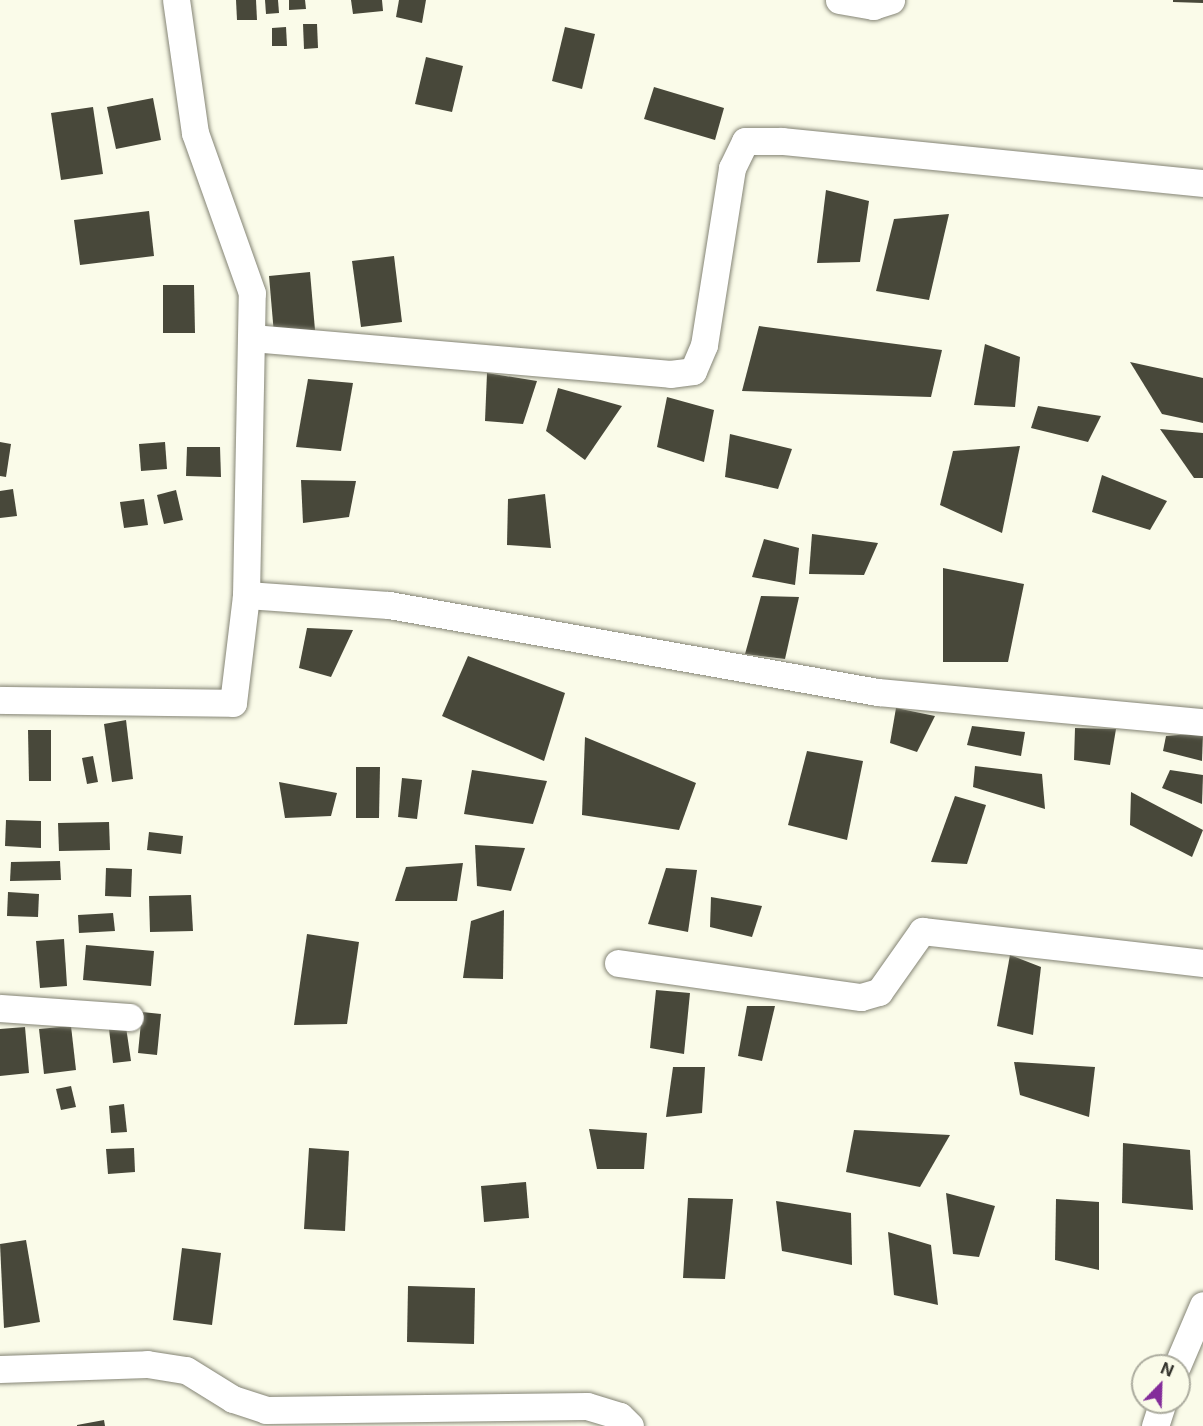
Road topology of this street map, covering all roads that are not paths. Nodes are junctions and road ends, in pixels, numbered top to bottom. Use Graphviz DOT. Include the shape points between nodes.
graph roads {
  1 [pos="176,0"];
  2 [pos="839,0"];
  3 [pos="891,0"];
  4 [pos="1203,183"];
  5 [pos="252,338"];
  6 [pos="246,595"];
  7 [pos="0,700"];
  8 [pos="1203,722"];
  9 [pos="618,963"];
  10 [pos="1203,963"];
  11 [pos="0,1008"];
  12 [pos="130,1017"];
  13 [pos="1203,1305"];
  14 [pos="1183,1354"];
  15 [pos="0,1369"];
  16 [pos="630,1426"];
  1 -- 5 [label="street" via="195,133 252,293"];
  2 -- 3 [label="street" via="873,6"];
  4 -- 5 [label="street" via="782,141 745,141 732,168 704,345 693,371 670,374"];
  5 -- 6 [label="street"];
  6 -- 7 [label="street" via="233,703"];
  6 -- 8 [label="street" via="389,605 878,692"];
  9 -- 10 [label="street" via="861,997 879,992 922,932"];
  11 -- 12 [label="street"];
  13 -- 14 [label="street"];
  15 -- 16 [label="street" via="147,1364 186,1370 233,1399 266,1410 587,1406 620,1416"];
}
